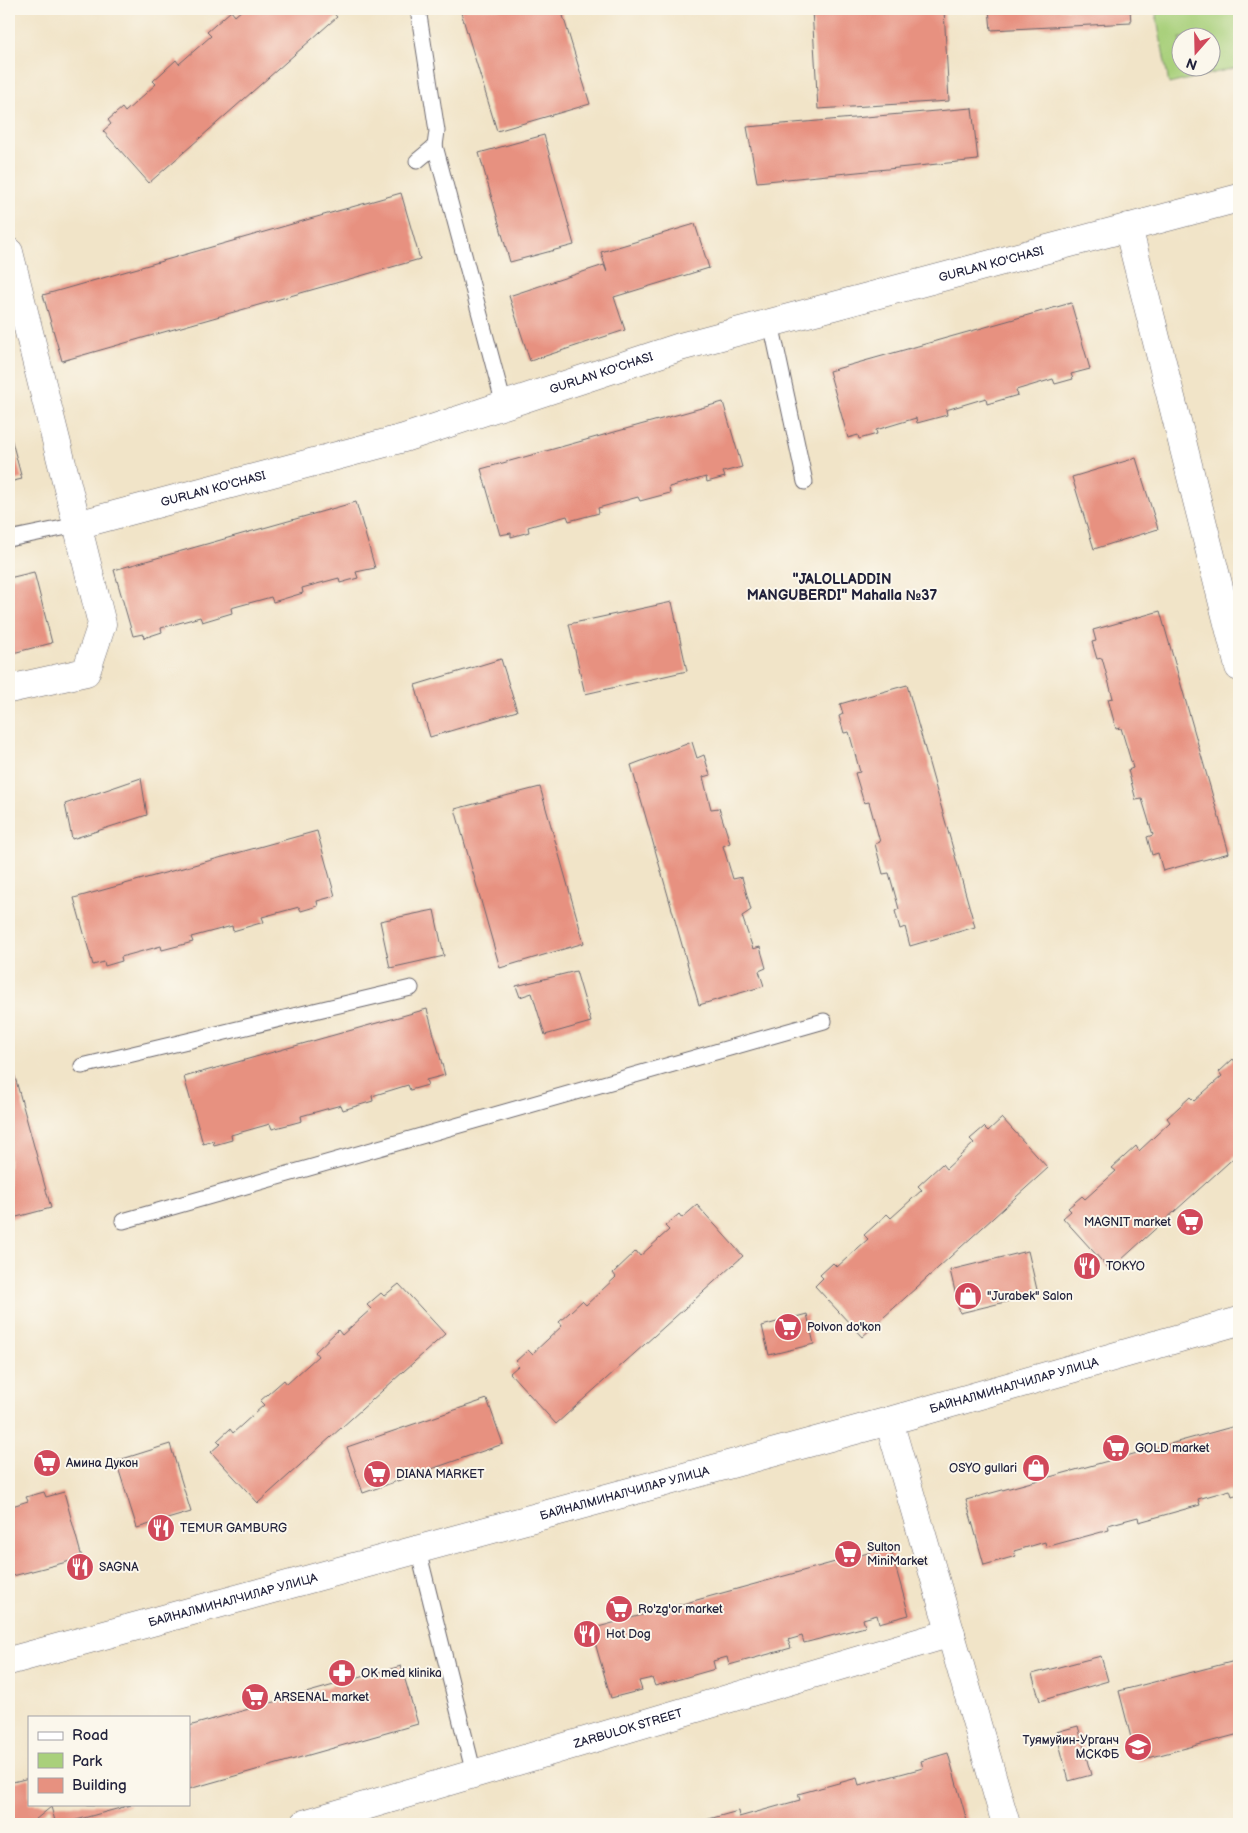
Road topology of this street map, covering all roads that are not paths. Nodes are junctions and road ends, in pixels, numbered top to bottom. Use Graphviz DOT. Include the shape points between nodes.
graph roads {
  1 [pos="418,9"];
  2 [pos="435,146"];
  3 [pos="417,161"];
  4 [pos="1239,198"];
  5 [pos="1128,227"];
  6 [pos="9,252"];
  7 [pos="771,323"];
  8 [pos="504,405"];
  9 [pos="805,482"];
  10 [pos="77,525"];
  11 [pos="9,539"];
  12 [pos="1239,667"];
  13 [pos="9,688"];
  14 [pos="411,988"];
  15 [pos="824,1021"];
  16 [pos="82,1066"];
  17 [pos="123,1222"];
  18 [pos="1239,1321"];
  19 [pos="889,1421"];
  20 [pos="418,1550"];
  21 [pos="951,1633"];
  22 [pos="9,1661"];
  23 [pos="474,1774"];
  24 [pos="304,1824"];
  25 [pos="1006,1824"];
  1 -- 2 [label="lane" via="437,131"];
  2 -- 3 [label="lane"];
  2 -- 8 [label="lane"];
  4 -- 5 [label="street, GURLAN KO'CHASI"];
  5 -- 7 [label="street, GURLAN KO'CHASI"];
  5 -- 12 [label="street"];
  6 -- 10 [label="street"];
  7 -- 8 [label="street, GURLAN KO'CHASI" via="680,348"];
  7 -- 9 [label="lane"];
  8 -- 10 [label="street, GURLAN KO'CHASI" via="404,438"];
  10 -- 11 [label="lane"];
  10 -- 13 [label="street" via="102,624 86,672"];
  14 -- 16 [label="lane"];
  15 -- 17 [label="lane"];
  18 -- 19 [label="street, БАЙНАЛМИНАЛЧИЛАР УЛИЦА"];
  19 -- 20 [label="street, БАЙНАЛМИНАЛЧИЛАР УЛИЦА"];
  19 -- 21 [label="street"];
  20 -- 22 [label="street, БАЙНАЛМИНАЛЧИЛАР УЛИЦА"];
  20 -- 23 [label="lane"];
  21 -- 23 [label="street, ZARBULOK STREET"];
  21 -- 25 [label="street"];
  23 -- 24 [label="street, ZARBULOK STREET"];
}
